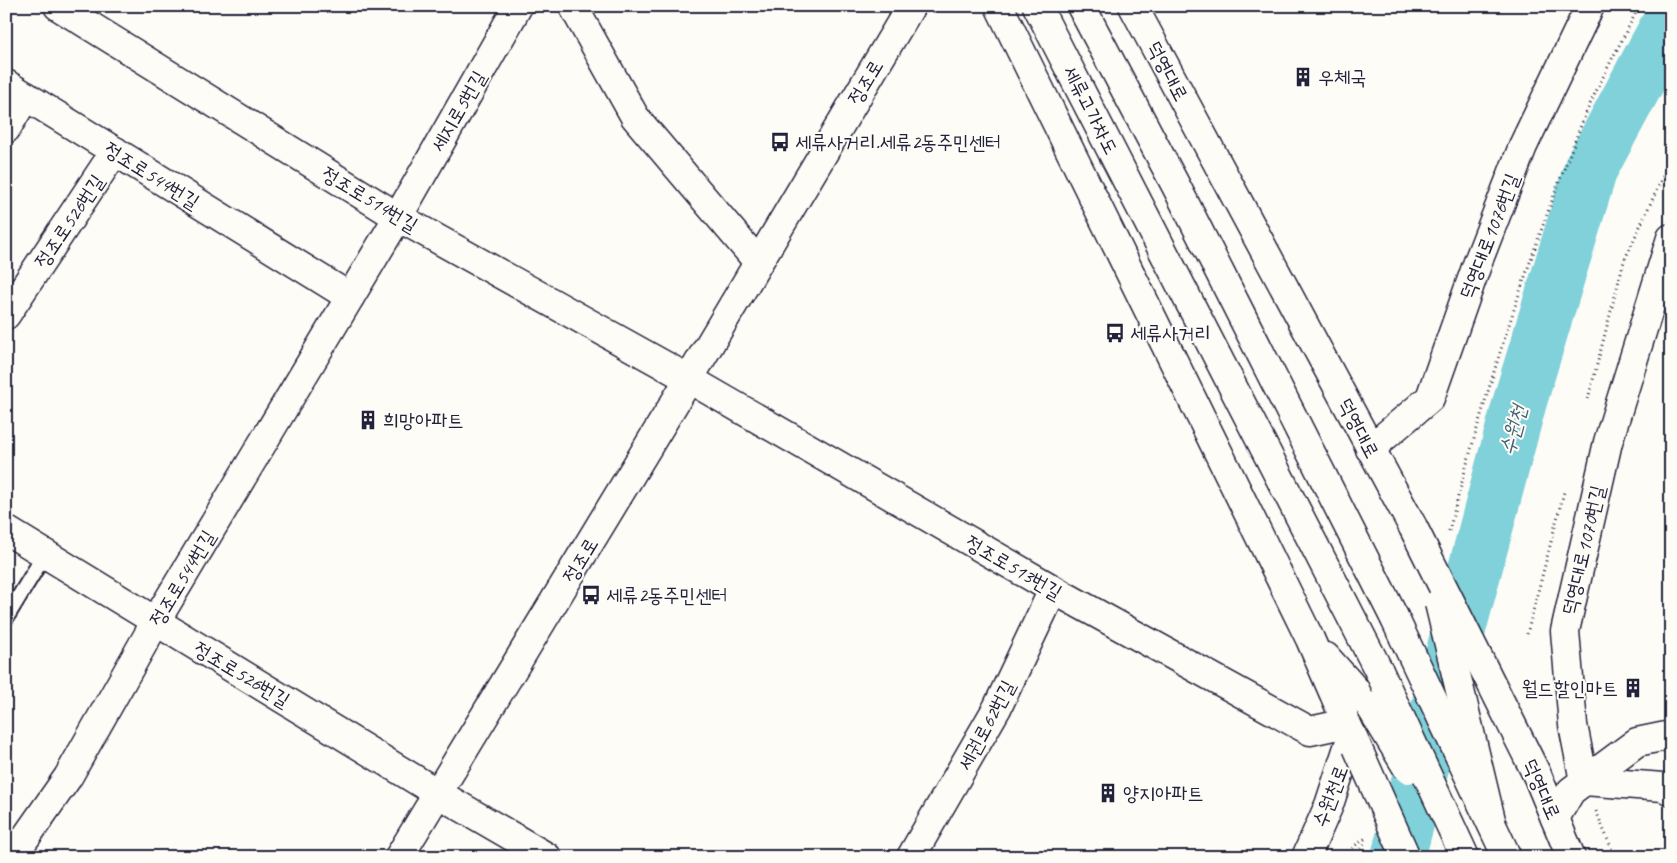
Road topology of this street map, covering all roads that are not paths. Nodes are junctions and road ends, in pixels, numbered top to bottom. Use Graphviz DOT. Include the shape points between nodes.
graph roads {
  1 [pos="58,6"];
  2 [pos="518,6"];
  3 [pos="573,6"];
  4 [pos="911,6"];
  5 [pos="999,6"];
  6 [pos="1037,6"];
  7 [pos="1081,6"];
  8 [pos="1133,6"];
  9 [pos="1590,6"];
  10 [pos="16,90"];
  11 [pos="6,129"];
  12 [pos="115,151"];
  13 [pos="398,217"];
  14 [pos="1671,238"];
  15 [pos="758,262"];
  16 [pos="350,297"];
  17 [pos="6,315"];
  18 [pos="689,379"];
  19 [pos="1370,449"];
  20 [pos="6,530"];
  21 [pos="1437,547"];
  22 [pos="45,554"];
  23 [pos="1053,590"];
  24 [pos="6,618"];
  25 [pos="156,621"];
  26 [pos="1310,640"];
  27 [pos="1352,735"];
  28 [pos="1671,735"];
  29 [pos="1584,781"];
  30 [pos="1671,791"];
  31 [pos="439,794"];
  32 [pos="1555,818"];
  33 [pos="1491,820"];
  34 [pos="12,857"];
  35 [pos="399,857"];
  36 [pos="547,857"];
  37 [pos="911,857"];
  38 [pos="1306,857"];
  39 [pos="1406,857"];
  40 [pos="1461,857"];
  41 [pos="1465,857"];
  42 [pos="1507,857"];
  43 [pos="1571,857"];
  1 -- 13 [label="street, 정조로514번길"];
  2 -- 13 [label="street, 세지로5번길"];
  3 -- 15 [label="street" via="636,117"];
  4 -- 15 [label="street, 정조로"];
  5 -- 26 [label="street"];
  6 -- 41 [label="street, 세류고가차도, bridge" via="1379,671"];
  7 -- 33 [label="street, 세류고가차도, bridge" via="1394,616"];
  8 -- 19 [label="street, 덕영대로"];
  9 -- 19 [label="street, 덕영대로1076번길" via="1523,146 1430,398"];
  10 -- 11 [label="street"];
  10 -- 12 [label="street, 정조로544번길"];
  12 -- 16 [label="street, 정조로544번길"];
  12 -- 17 [label="street, 정조로526번길"];
  13 -- 16 [label="street, 정조로544번길"];
  13 -- 18 [label="street, 정조로514번길"];
  14 -- 29 [label="street, 덕영대로1070번길" via="1608,442 1565,632 1573,725"];
  15 -- 18 [label="street, 정조로"];
  16 -- 25 [label="street, 정조로544번길"];
  18 -- 23 [label="street, 정조로513번길"];
  18 -- 31 [label="street, 정조로"];
  19 -- 21 [label="street, 덕영대로, bridge" via="1412,527"];
  20 -- 22 [label="street, 정조로526번길"];
  21 -- 32 [label="street, 덕영대로, bridge"];
  21 -- 33 [label="street, bridge"];
  22 -- 24 [label="lane"];
  22 -- 25 [label="street, 정조로526번길"];
  23 -- 27 [label="street, 정조로513번길" via="1310,731"];
  23 -- 37 [label="street, 세권로62번길" via="997,708"];
  25 -- 31 [label="street, 정조로526번길"];
  25 -- 34 [label="street, 정조로544번길" via="68,777"];
  26 -- 27 [label="street"];
  26 -- 40 [label="street, bridge" via="1370,706"];
  27 -- 38 [label="street, 수원천로" via="1329,806"];
  27 -- 39 [label="street, bridge"];
  28 -- 29 [label="street" via="1637,742"];
  29 -- 30 [label="street" via="1663,787"];
  29 -- 32 [label="street" via="1572,791"];
  31 -- 35 [label="street, 정조로"];
  31 -- 36 [label="street, 정조로526번길"];
  32 -- 43 [label="street, 덕영대로"];
  33 -- 42 [label="street, bridge"];
}
